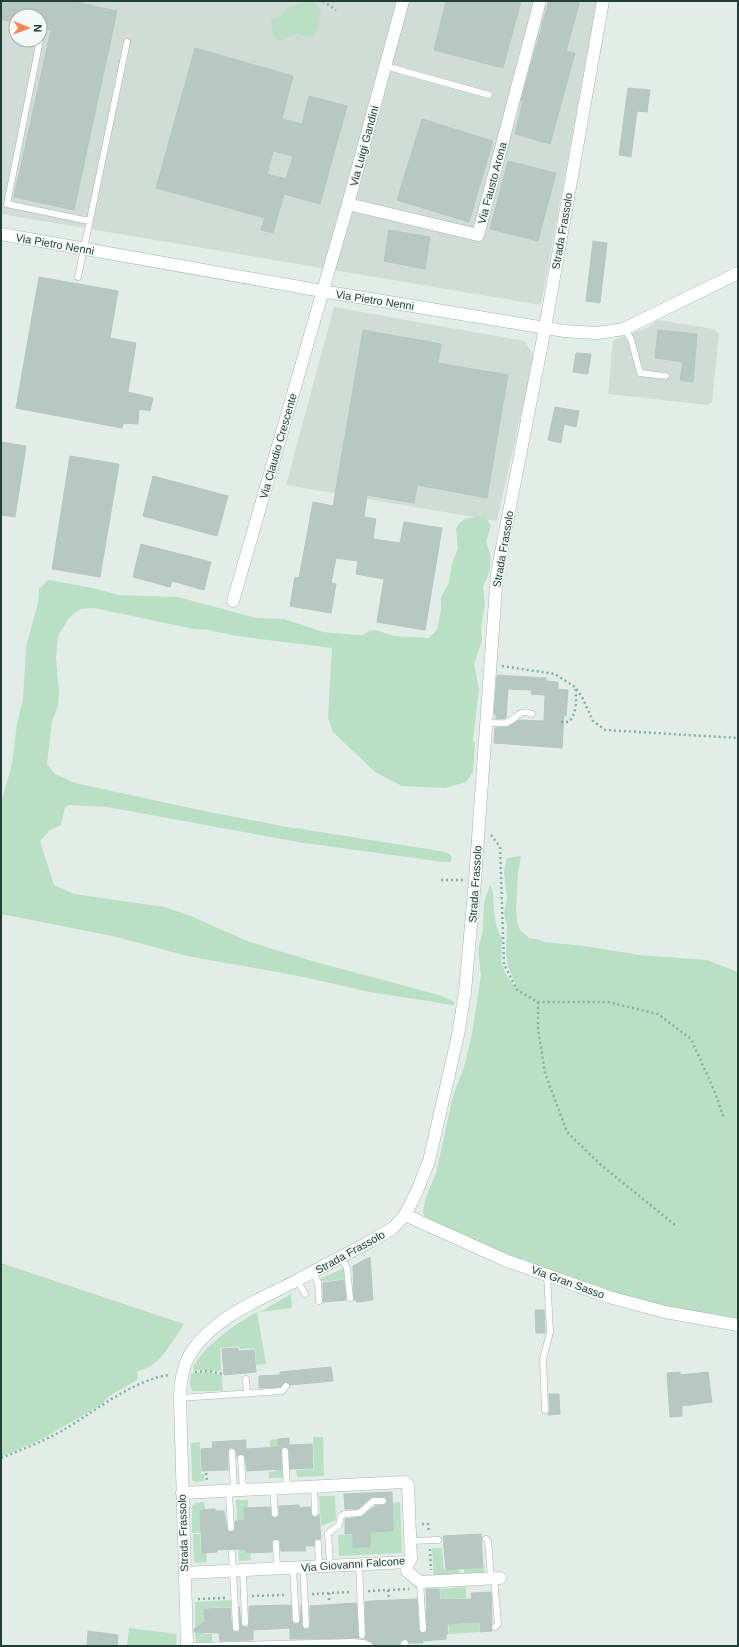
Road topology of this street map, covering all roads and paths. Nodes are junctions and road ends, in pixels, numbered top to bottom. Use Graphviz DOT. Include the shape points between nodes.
graph roads {
  1 [pos="323,1"];
  2 [pos="403,1"];
  3 [pos="540,1"];
  4 [pos="603,1"];
  5 [pos="336,10"];
  6 [pos="127,42"];
  7 [pos="38,48"];
  8 [pos="386,66"];
  9 [pos="489,95"];
  10 [pos="348,204"];
  11 [pos="89,221"];
  12 [pos="1,234"];
  13 [pos="83,249"];
  14 [pos="738,273"];
  15 [pos="78,277"];
  16 [pos="322,291"];
  17 [pos="544,328"];
  18 [pos="624,328"];
  19 [pos="666,376"];
  20 [pos="233,601"];
  21 [pos="489,664"];
  22 [pos="575,687"];
  23 [pos="532,714"];
  24 [pos="486,722"];
  25 [pos="561,722"];
  26 [pos="738,738"];
  27 [pos="479,827"];
  28 [pos="441,880"];
  29 [pos="475,880"];
  30 [pos="538,1002"];
  31 [pos="724,1118"];
  32 [pos="405,1215"];
  33 [pos="675,1225"];
  34 [pos="341,1257"];
  35 [pos="312,1272"];
  36 [pos="547,1275"];
  37 [pos="297,1280"];
  38 [pos="305,1294"];
  39 [pos="350,1298"];
  40 [pos="319,1301"];
  41 [pos="738,1325"];
  42 [pos="183,1373"];
  43 [pos="223,1374"];
  44 [pos="246,1379"];
  45 [pos="286,1386"];
  46 [pos="247,1394"];
  47 [pos="180,1398"];
  48 [pos="545,1410"];
  49 [pos="285,1451"];
  50 [pos="232,1452"];
  51 [pos="1,1458"];
  52 [pos="241,1458"];
  53 [pos="314,1487"];
  54 [pos="287,1488"];
  55 [pos="273,1489"];
  56 [pos="235,1490"];
  57 [pos="182,1493"];
  58 [pos="383,1501"];
  59 [pos="315,1513"];
  60 [pos="275,1514"];
  61 [pos="410,1525"];
  62 [pos="231,1528"];
  63 [pos="486,1539"];
  64 [pos="430,1540"];
  65 [pos="438,1540"];
  66 [pos="410,1541"];
  67 [pos="276,1543"];
  68 [pos="318,1543"];
  69 [pos="232,1553"];
  70 [pos="406,1562"];
  71 [pos="359,1564"];
  72 [pos="324,1566"];
  73 [pos="298,1568"];
  74 [pos="277,1569"];
  75 [pos="238,1571"];
  76 [pos="185,1573"];
  77 [pos="495,1578"];
  78 [pos="420,1582"];
  79 [pos="432,1582"];
  80 [pos="388,1590"];
  81 [pos="196,1593"];
  82 [pos="329,1593"];
  83 [pos="197,1599"];
  84 [pos="389,1599"];
  85 [pos="329,1603"];
  86 [pos="296,1620"];
  87 [pos="245,1623"];
  88 [pos="306,1625"];
  89 [pos="495,1626"];
  90 [pos="236,1628"];
  91 [pos="423,1629"];
  92 [pos="362,1634"];
  93 [pos="187,1646"];
  94 [pos="191,1646"];
  95 [pos="370,1646"];
  1 -- 5 [label="path"];
  2 -- 8 [label="street, Via Luigi Gandini"];
  3 -- 10 [label="street, Via Fausto Arona" via="478,236"];
  4 -- 17 [label="street, Strada Frassolo"];
  6 -- 11 [label="lane"];
  7 -- 11 [label="lane" via="7,204"];
  8 -- 9 [label="lane"];
  8 -- 10 [label="street, Via Luigi Gandini"];
  10 -- 16 [label="street, Via Luigi Gandini"];
  11 -- 13 [label="lane"];
  12 -- 13 [label="street, Via Pietro Nenni"];
  13 -- 15 [label="lane"];
  13 -- 16 [label="street, Via Pietro Nenni"];
  14 -- 18 [label="street, Via Pietro Nenni"];
  16 -- 17 [label="street, Via Pietro Nenni"];
  16 -- 20 [label="street, Via Claudio Crescente"];
  17 -- 18 [label="street, Via Pietro Nenni" via="597,333"];
  17 -- 21 [label="street, Strada Frassolo" via="497,573"];
  18 -- 19 [label="lane" via="631,339 640,373"];
  21 -- 22 [label="path" via="555,674"];
  21 -- 24 [label="street, Strada Frassolo"];
  22 -- 25 [label="path" via="573,716 568,722"];
  22 -- 26 [label="path" via="593,721 605,730"];
  23 -- 24 [label="lane" via="521,713 506,723"];
  24 -- 27 [label="street, Strada Frassolo"];
  27 -- 29 [label="street, Strada Frassolo"];
  27 -- 30 [label="path" via="490,834 500,847 504,964 517,990"];
  28 -- 29 [label="path"];
  29 -- 32 [label="street, Strada Frassolo" via="465,992 458,1035 429,1161"];
  30 -- 31 [label="path" via="608,1002 658,1014 691,1039"];
  30 -- 33 [label="path" via="538,1028 545,1073 567,1132 601,1165"];
  32 -- 34 [label="street, Strada Frassolo" via="393,1228"];
  32 -- 36 [label="street, Via Gran Sasso" via="505,1260"];
  34 -- 35 [label="street, Strada Frassolo"];
  34 -- 39 [label="lane" via="347,1268"];
  35 -- 37 [label="street, Strada Frassolo"];
  35 -- 40 [label="lane" via="318,1282"];
  36 -- 41 [label="street, Via Gran Sasso" via="608,1297 658,1310"];
  36 -- 48 [label="lane" via="550,1332 543,1359"];
  37 -- 38 [label="lane"];
  37 -- 42 [label="street, Strada Frassolo" via="240,1310 214,1328 190,1354"];
  42 -- 43 [label="path" via="208,1371"];
  42 -- 47 [label="street, Strada Frassolo"];
  42 -- 51 [label="path" via="146,1381 60,1432"];
  44 -- 46 [label="lane"];
  45 -- 46 [label="lane" via="282,1391"];
  46 -- 47 [label="lane"];
  47 -- 57 [label="street, Strada Frassolo"];
  49 -- 54 [label="lane"];
  50 -- 56 [label="lane"];
  52 -- 56 [label="lane"];
  53 -- 54 [label="street, Via Giovanni Falcone"];
  53 -- 59 [label="lane"];
  53 -- 61 [label="street, Via Giovanni Falcone" via="405,1482 408,1485"];
  54 -- 55 [label="street, Via Giovanni Falcone"];
  55 -- 56 [label="street, Via Giovanni Falcone"];
  55 -- 60 [label="lane"];
  56 -- 57 [label="street, Via Giovanni Falcone"];
  56 -- 62 [label="lane"];
  57 -- 76 [label="street, Strada Frassolo"];
  58 -- 72 [label="lane" via="373,1501 360,1514 341,1516 339,1525 328,1533"];
  61 -- 64 [label="path" via="428,1524"];
  61 -- 66 [label="street, Via Giovanni Falcone"];
  63 -- 77 [label="lane"];
  64 -- 65 [label="lane"];
  64 -- 66 [label="lane"];
  64 -- 79 [label="path"];
  66 -- 70 [label="street, Via Giovanni Falcone" via="411,1559"];
  67 -- 74 [label="lane"];
  68 -- 72 [label="lane"];
  69 -- 75 [label="lane"];
  70 -- 71 [label="street, Via Giovanni Falcone"];
  70 -- 78 [label="street" via="407,1571"];
  71 -- 72 [label="street, Via Giovanni Falcone"];
  71 -- 92 [label="lane"];
  72 -- 73 [label="street, Via Giovanni Falcone"];
  73 -- 74 [label="street, Via Giovanni Falcone"];
  73 -- 86 [label="lane"];
  73 -- 88 [label="lane"];
  74 -- 75 [label="street, Via Giovanni Falcone"];
  75 -- 76 [label="street, Via Giovanni Falcone"];
  75 -- 87 [label="lane"];
  75 -- 90 [label="lane"];
  76 -- 93 [label="street, Strada Frassolo"];
  77 -- 79 [label="street" via="462,1575"];
  77 -- 89 [label="lane" via="498,1624"];
  78 -- 79 [label="street"];
  78 -- 91 [label="lane"];
  80 -- 84 [label="path"];
  81 -- 83 [label="path"];
  82 -- 85 [label="path"];
  94 -- 95 [label="lane" via="353,1642"];
}
